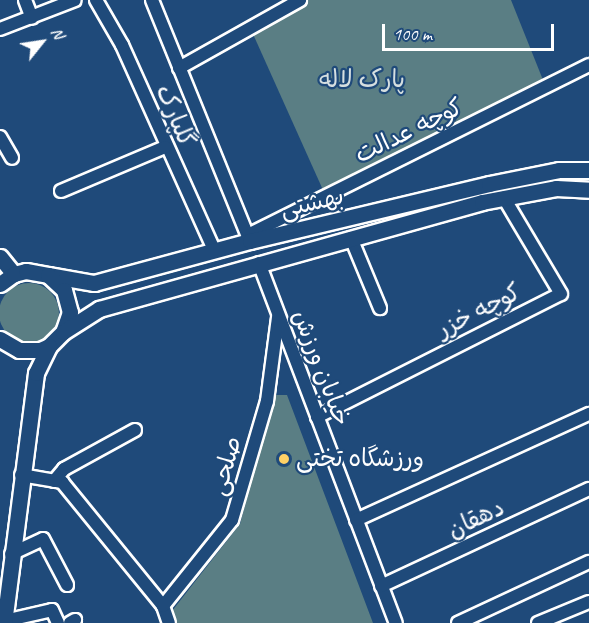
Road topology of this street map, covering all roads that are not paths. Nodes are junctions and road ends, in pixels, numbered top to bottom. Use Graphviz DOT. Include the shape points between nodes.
graph roads {
  1 [pos="25,0"];
  2 [pos="75,0"];
  3 [pos="96,0"];
  4 [pos="152,0"];
  5 [pos="291,1"];
  6 [pos="32,18"];
  7 [pos="0,29"];
  8 [pos="589,65"];
  9 [pos="179,68"];
  10 [pos="0,137"];
  11 [pos="165,147"];
  12 [pos="12,158"];
  13 [pos="589,170"];
  14 [pos="589,190"];
  15 [pos="61,191"];
  16 [pos="504,198"];
  17 [pos="249,238"];
  18 [pos="351,238"];
  19 [pos="214,250"];
  20 [pos="0,257"];
  21 [pos="259,263"];
  22 [pos="14,274"];
  23 [pos="48,275"];
  24 [pos="0,284"];
  25 [pos="380,308"];
  26 [pos="278,316"];
  27 [pos="63,332"];
  28 [pos="0,339"];
  29 [pos="49,346"];
  30 [pos="589,414"];
  31 [pos="317,417"];
  32 [pos="135,430"];
  33 [pos="21,475"];
  34 [pos="54,481"];
  35 [pos="589,489"];
  36 [pos="356,520"];
  37 [pos="11,554"];
  38 [pos="589,562"];
  39 [pos="67,585"];
  40 [pos="381,586"];
  41 [pos="589,602"];
  42 [pos="163,606"];
  43 [pos="4,622"];
  44 [pos="58,623"];
  45 [pos="169,623"];
  46 [pos="396,623"];
  47 [pos="458,623"];
  48 [pos="538,623"];
  1 -- 6 [label="street"];
  2 -- 6 [label="street"];
  3 -- 11 [label="street, گلپارک" via="122,45"];
  4 -- 9 [label="street"];
  5 -- 9 [label="street"];
  6 -- 7 [label="street"];
  8 -- 17 [label="street, کوچه عدالت"];
  9 -- 17 [label="street"];
  10 -- 12 [label="street"];
  11 -- 15 [label="street"];
  11 -- 19 [label="street, گلپارک"];
  13 -- 17 [label="main road, بهشتی" via="559,170"];
  14 -- 16 [label="main road, بهشتی" via="556,188"];
  16 -- 18 [label="main road, بهشتی"];
  16 -- 31 [label="street, کوچه خزر" via="561,294"];
  17 -- 19 [label="main road, بهشتی"];
  17 -- 21 [label="main road"];
  18 -- 21 [label="main road, بهشتی"];
  18 -- 25 [label="street"];
  19 -- 23 [label="main road, بهشتی" via="94,283"];
  20 -- 22 [label="main road"];
  21 -- 26 [label="street, خیابان ورزش"];
  21 -- 27 [label="main road, بهشتی" via="99,309"];
  22 -- 23 [label="main road, بهشتی" via="26,271"];
  22 -- 24 [label="main road"];
  23 -- 27 [label="main road" via="68,301 68,322"];
  26 -- 31 [label="street, خیابان ورزش"];
  26 -- 42 [label="street, صلحی" via="267,401 232,520"];
  27 -- 29 [label="main road, بهشتی"];
  28 -- 29 [label="main road" via="29,352"];
  29 -- 33 [label="main road, بهشتی" via="36,373"];
  30 -- 36 [label="street"];
  31 -- 36 [label="street, خیابان ورزش"];
  32 -- 34 [label="street" via="64,469"];
  33 -- 34 [label="street"];
  33 -- 37 [label="main road, بهشتی"];
  34 -- 42 [label="street" via="62,483"];
  35 -- 40 [label="street, دهقان"];
  36 -- 40 [label="street, خیابان ورزش"];
  37 -- 39 [label="street" via="43,539"];
  37 -- 43 [label="main road, بهشتی"];
  38 -- 47 [label="street"];
  40 -- 46 [label="street, خیابان ورزش"];
  41 -- 48 [label="street"];
  42 -- 45 [label="street"];
  43 -- 44 [label="street" via="52,610"];
}
